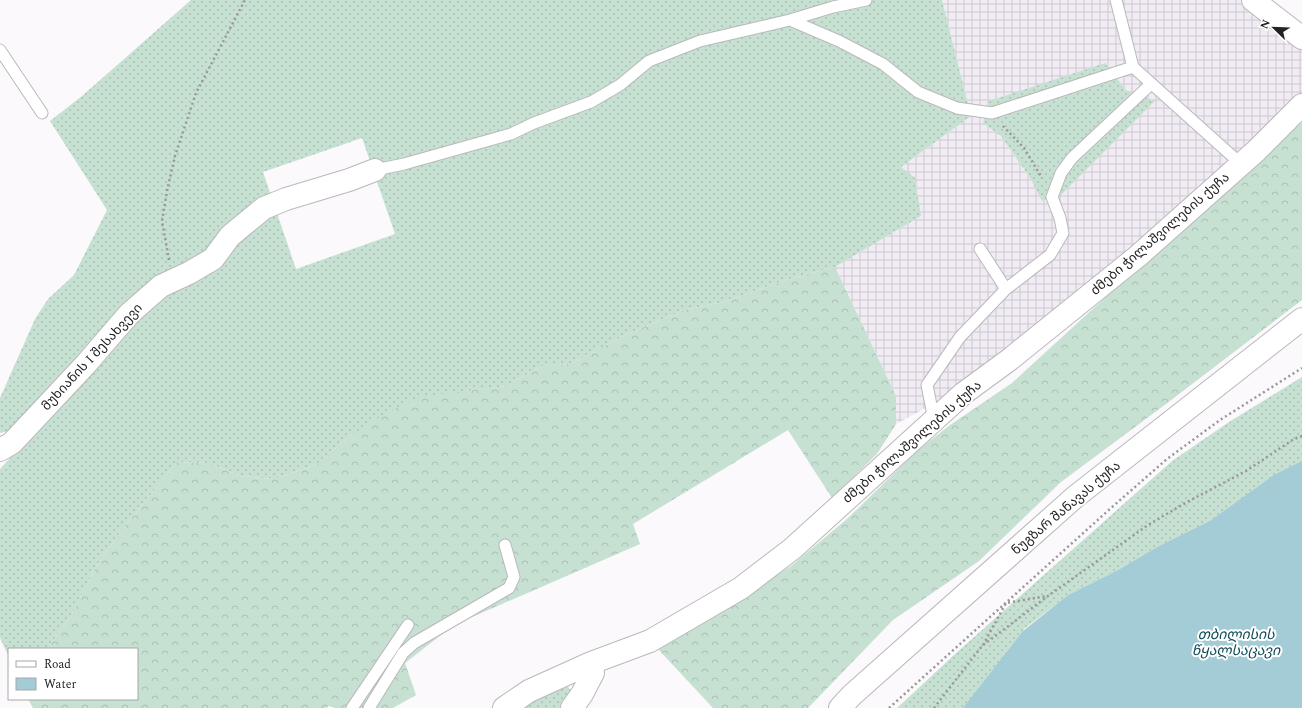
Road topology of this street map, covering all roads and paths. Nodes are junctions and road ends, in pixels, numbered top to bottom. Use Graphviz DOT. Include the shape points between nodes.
graph roads {
  1 [pos="245,0"];
  2 [pos="866,0"];
  3 [pos="1116,0"];
  4 [pos="1253,0"];
  5 [pos="790,20"];
  6 [pos="1302,38"];
  7 [pos="0,50"];
  8 [pos="1133,67"];
  9 [pos="1151,84"];
  10 [pos="1302,105"];
  11 [pos="42,113"];
  12 [pos="992,113"];
  13 [pos="1241,164"];
  14 [pos="375,170"];
  15 [pos="1052,197"];
  16 [pos="980,249"];
  17 [pos="176,279"];
  18 [pos="1006,289"];
  19 [pos="1302,319"];
  20 [pos="1302,368"];
  21 [pos="934,420"];
  22 [pos="1302,436"];
  23 [pos="0,450"];
  24 [pos="505,545"];
  25 [pos="1048,596"];
  26 [pos="1006,603"];
  27 [pos="408,625"];
  28 [pos="982,646"];
  29 [pos="591,663"];
  30 [pos="352,708"];
  31 [pos="369,708"];
  32 [pos="504,708"];
  33 [pos="572,708"];
  34 [pos="840,708"];
  35 [pos="889,708"];
  36 [pos="934,708"];
  1 -- 17 [label="path" via="196,93 175,156 162,221"];
  2 -- 5 [label="lane"];
  3 -- 8 [label="lane"];
  4 -- 6 [label="street"];
  5 -- 12 [label="lane" via="884,64 918,92 957,108"];
  5 -- 14 [label="lane" via="700,41 649,61 620,85 591,102 511,134"];
  7 -- 11 [label="lane"];
  8 -- 9 [label="lane"];
  8 -- 12 [label="lane"];
  9 -- 13 [label="lane"];
  9 -- 15 [label="lane" via="1072,158 1061,173"];
  10 -- 13 [label="street, ძმები ჭილაშვილების ქუჩა"];
  12 -- 15 [label="path" via="1024,148"];
  13 -- 21 [label="street, ძმები ჭილაშვილების ქუჩა" via="1138,256 964,393"];
  14 -- 17 [label="street, მუხიანის I შესახვევი" via="264,208 230,236 213,259"];
  15 -- 18 [label="lane" via="1063,233 1050,255"];
  16 -- 18 [label="lane"];
  17 -- 23 [label="street, მუხიანის I შესახვევი" via="161,286 129,314 12,443"];
  18 -- 21 [label="lane" via="960,337 927,385"];
  19 -- 34 [label="street, ნუგზარ შანავას ქუჩა" via="1075,498"];
  20 -- 26 [label="path" via="1220,420 1167,459"];
  21 -- 29 [label="street, ძმები ჭილაშვილების ქუჩა" via="792,549 741,588 650,641"];
  22 -- 25 [label="path" via="1246,471 1148,525"];
  24 -- 31 [label="lane" via="514,577 509,588 414,643 403,653"];
  25 -- 26 [label="path"];
  25 -- 28 [label="path"];
  26 -- 28 [label="path"];
  26 -- 35 [label="path"];
  27 -- 30 [label="lane"];
  28 -- 36 [label="path"];
  29 -- 32 [label="street, ძმები ჭილაშვილების ქუჩა" via="529,691"];
  29 -- 33 [label="street" via="593,673"];
}
